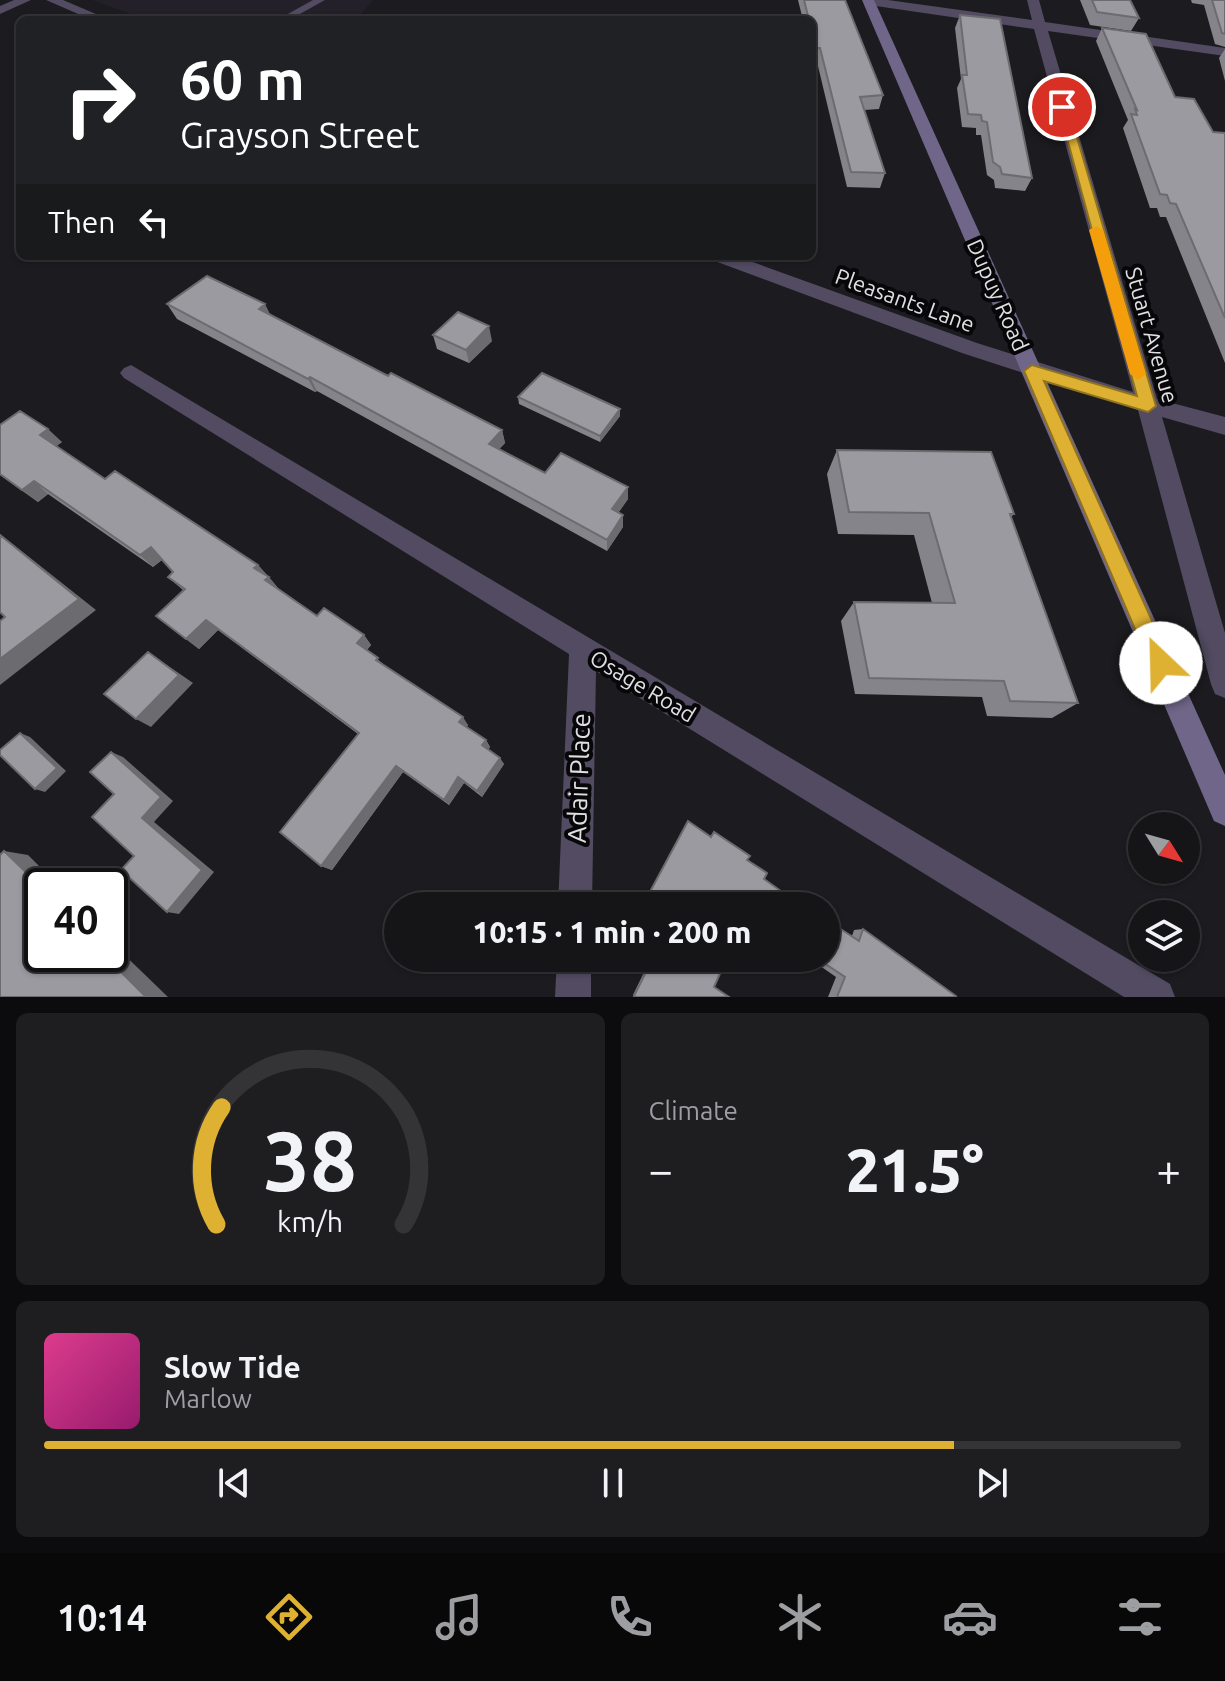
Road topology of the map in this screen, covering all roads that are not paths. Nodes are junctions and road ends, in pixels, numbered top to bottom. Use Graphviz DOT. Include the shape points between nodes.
graph roads {
  1 [pos="25,0"];
  2 [pos="52,0"];
  3 [pos="320,0"];
  4 [pos="868,0"];
  5 [pos="1033,0"];
  6 [pos="0,10"];
  7 [pos="94,16"];
  8 [pos="290,16"];
  9 [pos="1040,25"];
  10 [pos="1225,52"];
  11 [pos="729,260"];
  12 [pos="1032,371"];
  13 [pos="131,373"];
  14 [pos="1148,406"];
  15 [pos="1225,426"];
  16 [pos="583,649"];
  17 [pos="1225,684"];
  18 [pos="1225,810"];
  19 [pos="575,892"];
  20 [pos="574,972"];
  21 [pos="573,997"];
  22 [pos="1157,997"];
  1 -- 6 [label="street"];
  2 -- 7 [label="street"];
  3 -- 8 [label="lane"];
  4 -- 9 [label="street"];
  4 -- 12 [label="street, Dupuy Road"];
  5 -- 9 [label="street, Stuart Avenue"];
  9 -- 10 [label="street"];
  9 -- 14 [label="street, Stuart Avenue"];
  11 -- 12 [label="street, Pleasants Lane"];
  12 -- 14 [label="street, Pleasants Lane"];
  12 -- 18 [label="street, Dupuy Road"];
  13 -- 16 [label="street, Osage Road"];
  14 -- 15 [label="street, Pleasants Lane"];
  14 -- 17 [label="street, Stuart Avenue"];
  16 -- 19 [label="street, Adair Place"];
  16 -- 22 [label="street, Osage Road"];
  20 -- 21 [label="street"];
}
